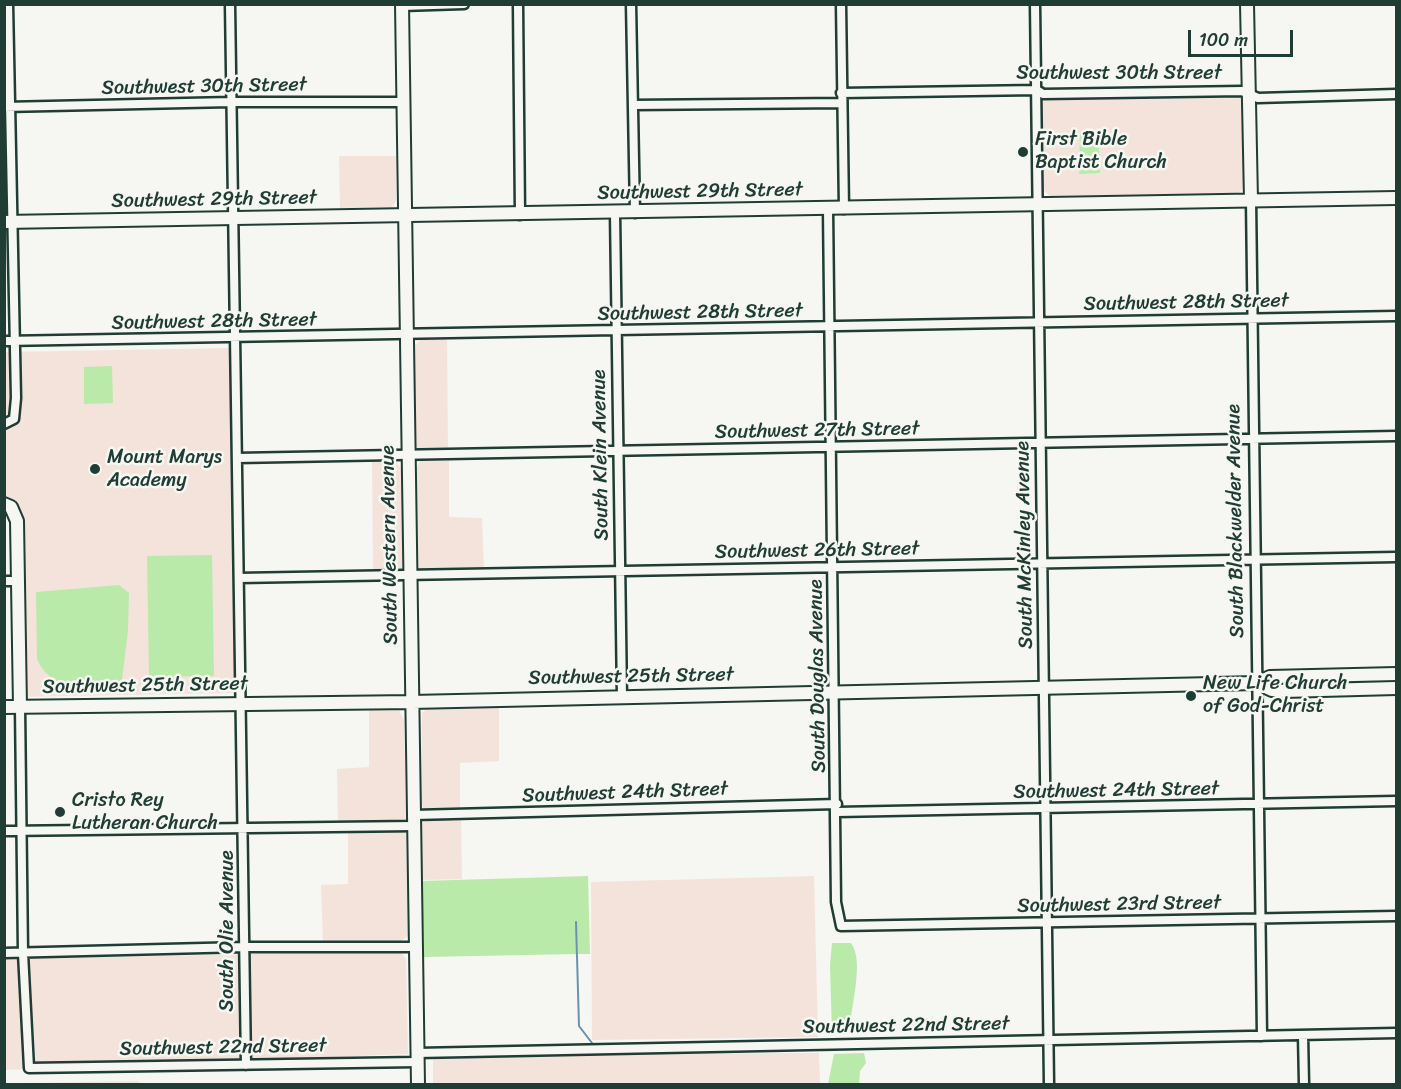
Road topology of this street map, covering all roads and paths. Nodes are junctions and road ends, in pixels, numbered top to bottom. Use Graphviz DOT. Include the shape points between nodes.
graph roads {
  1 [pos="8,4"];
  2 [pos="230,4"];
  3 [pos="464,4"];
  4 [pos="518,4"];
  5 [pos="631,4"];
  6 [pos="841,4"];
  7 [pos="1035,4"];
  8 [pos="1247,4"];
  9 [pos="402,5"];
  10 [pos="1037,90"];
  11 [pos="841,93"];
  12 [pos="1249,94"];
  13 [pos="1396,94"];
  14 [pos="231,102"];
  15 [pos="403,102"];
  16 [pos="842,103"];
  17 [pos="633,105"];
  18 [pos="8,107"];
  19 [pos="1396,198"];
  20 [pos="1251,200"];
  21 [pos="1039,204"];
  22 [pos="844,208"];
  23 [pos="828,209"];
  24 [pos="615,213"];
  25 [pos="635,213"];
  26 [pos="520,215"];
  27 [pos="405,217"];
  28 [pos="234,219"];
  29 [pos="9,222"];
  30 [pos="1396,316"];
  31 [pos="1252,318"];
  32 [pos="1038,322"];
  33 [pos="830,327"];
  34 [pos="617,331"];
  35 [pos="406,335"];
  36 [pos="236,338"];
  37 [pos="4,341"];
  38 [pos="15,341"];
  39 [pos="4,423"];
  40 [pos="1396,436"];
  41 [pos="1254,438"];
  42 [pos="1040,443"];
  43 [pos="830,446"];
  44 [pos="617,452"];
  45 [pos="408,456"];
  46 [pos="237,458"];
  47 [pos="4,504"];
  48 [pos="1396,557"];
  49 [pos="1256,560"];
  50 [pos="1042,564"];
  51 [pos="832,567"];
  52 [pos="619,572"];
  53 [pos="410,577"];
  54 [pos="239,578"];
  55 [pos="4,581"];
  56 [pos="19,581"];
  57 [pos="1396,674"];
  58 [pos="1257,683"];
  59 [pos="1043,687"];
  60 [pos="1396,688"];
  61 [pos="835,692"];
  62 [pos="622,696"];
  63 [pos="412,702"];
  64 [pos="242,704"];
  65 [pos="4,707"];
  66 [pos="20,707"];
  67 [pos="1396,801"];
  68 [pos="1260,804"];
  69 [pos="837,808"];
  70 [pos="1044,809"];
  71 [pos="414,820"];
  72 [pos="244,828"];
  73 [pos="4,831"];
  74 [pos="23,831"];
  75 [pos="1396,916"];
  76 [pos="1261,919"];
  77 [pos="1047,922"];
  78 [pos="842,926"];
  79 [pos="244,947"];
  80 [pos="416,947"];
  81 [pos="23,952"];
  82 [pos="4,953"];
  83 [pos="1396,1033"];
  84 [pos="1303,1035"];
  85 [pos="1262,1036"];
  86 [pos="1048,1039"];
  87 [pos="417,1058"];
  88 [pos="246,1065"];
  89 [pos="418,1084"];
  90 [pos="1049,1084"];
  91 [pos="1304,1084"];
  1 -- 18 [label="street"];
  2 -- 14 [label="street, South Olie Avenue"];
  3 -- 9 [label="street"];
  4 -- 26 [label="street"];
  5 -- 17 [label="street"];
  6 -- 11 [label="street"];
  7 -- 10 [label="street, South McKinley Avenue"];
  8 -- 12 [label="main road, South Blackwelder Avenue"];
  9 -- 15 [label="main road, South Western Avenue"];
  10 -- 11 [label="street, Southwest 30th Street"];
  10 -- 12 [label="street, Southwest 30th Street" via="1043,94"];
  10 -- 21 [label="street, South McKinley Avenue"];
  11 -- 16 [label="street"];
  12 -- 13 [label="street, Southwest 30th Street" via="1258,98"];
  12 -- 20 [label="main road, South Blackwelder Avenue"];
  14 -- 15 [label="street, Southwest 30th Street"];
  14 -- 18 [label="street, Southwest 30th Street"];
  14 -- 28 [label="street, South Olie Avenue"];
  15 -- 27 [label="main road, South Western Avenue"];
  16 -- 17 [label="street"];
  16 -- 22 [label="street"];
  17 -- 25 [label="street"];
  18 -- 29 [label="street"];
  19 -- 20 [label="main road, Southwest 29th Street"];
  20 -- 21 [label="main road, Southwest 29th Street"];
  20 -- 31 [label="street, South Blackwelder Avenue"];
  21 -- 22 [label="main road, Southwest 29th Street"];
  21 -- 32 [label="street, South McKinley Avenue"];
  22 -- 23 [label="main road, Southwest 29th Street"];
  23 -- 25 [label="main road, Southwest 29th Street"];
  23 -- 33 [label="street, South Douglas Avenue"];
  24 -- 25 [label="main road, Southwest 29th Street"];
  24 -- 26 [label="main road, Southwest 29th Street"];
  24 -- 34 [label="street, South Klein Avenue"];
  26 -- 27 [label="main road, Southwest 29th Street"];
  27 -- 28 [label="main road, Southwest 29th Street"];
  27 -- 35 [label="main road, South Western Avenue"];
  28 -- 29 [label="main road, Southwest 29th Street"];
  28 -- 36 [label="street, South Olie Avenue"];
  29 -- 38 [label="street"];
  30 -- 31 [label="street, Southwest 28th Street"];
  31 -- 32 [label="street, Southwest 28th Street"];
  31 -- 41 [label="street, South Blackwelder Avenue"];
  32 -- 33 [label="street, Southwest 28th Street"];
  32 -- 42 [label="street, South McKinley Avenue"];
  33 -- 34 [label="street, Southwest 28th Street"];
  33 -- 43 [label="street, South Douglas Avenue"];
  34 -- 35 [label="street, Southwest 28th Street"];
  34 -- 44 [label="street, South Klein Avenue"];
  35 -- 36 [label="street, Southwest 28th Street"];
  35 -- 45 [label="main road, South Western Avenue"];
  36 -- 38 [label="street, Southwest 28th Street"];
  36 -- 46 [label="street, South Olie Avenue"];
  37 -- 38 [label="street, Southwest 28th Street"];
  38 -- 39 [label="street" via="15,412 14,419"];
  40 -- 41 [label="street, Southwest 27th Street"];
  41 -- 42 [label="street, Southwest 27th Street"];
  41 -- 49 [label="street, South Blackwelder Avenue"];
  42 -- 43 [label="street, Southwest 27th Street"];
  42 -- 50 [label="street, South McKinley Avenue"];
  43 -- 44 [label="street, Southwest 27th Street"];
  43 -- 51 [label="street, South Douglas Avenue"];
  44 -- 45 [label="street, Southwest 27th Street"];
  44 -- 52 [label="street, South Klein Avenue"];
  45 -- 46 [label="street, Southwest 27th Street"];
  45 -- 53 [label="main road, South Western Avenue"];
  46 -- 54 [label="street, South Olie Avenue"];
  47 -- 56 [label="main road" via="11,507 17,521"];
  48 -- 49 [label="street, Southwest 26th Street"];
  49 -- 50 [label="street, Southwest 26th Street"];
  49 -- 58 [label="street, South Blackwelder Avenue"];
  50 -- 51 [label="street, Southwest 26th Street"];
  50 -- 59 [label="street, South McKinley Avenue"];
  51 -- 52 [label="street, Southwest 26th Street"];
  51 -- 61 [label="street, South Douglas Avenue"];
  52 -- 53 [label="street, Southwest 26th Street"];
  52 -- 62 [label="street, South Klein Avenue"];
  53 -- 54 [label="street, Southwest 26th Street"];
  53 -- 63 [label="main road, South Western Avenue"];
  54 -- 64 [label="street, South Olie Avenue"];
  55 -- 56 [label="street"];
  56 -- 66 [label="main road"];
  57 -- 58 [label="main road, Southwest 25th Street" via="1270,677"];
  58 -- 59 [label="main road, Southwest 25th Street"];
  58 -- 60 [label="main road, Southwest 25th Street" via="1284,691"];
  58 -- 68 [label="street, South Blackwelder Avenue"];
  59 -- 61 [label="main road, Southwest 25th Street"];
  59 -- 70 [label="street, South McKinley Avenue"];
  61 -- 62 [label="main road, Southwest 25th Street"];
  61 -- 69 [label="street, South Douglas Avenue"];
  62 -- 63 [label="main road, Southwest 25th Street"];
  63 -- 64 [label="main road, Southwest 25th Street"];
  63 -- 71 [label="main road, South Western Avenue"];
  64 -- 66 [label="main road, Southwest 25th Street"];
  64 -- 72 [label="street, South Olie Avenue"];
  65 -- 66 [label="main road, Southwest 25th Street"];
  66 -- 74 [label="street"];
  67 -- 68 [label="street, Southwest 24th Street"];
  68 -- 70 [label="street, Southwest 24th Street"];
  68 -- 76 [label="street, South Blackwelder Avenue"];
  69 -- 70 [label="street, Southwest 24th Street"];
  69 -- 71 [label="street, Southwest 24th Street"];
  69 -- 78 [label="street, South Douglas Avenue" via="836,902"];
  70 -- 77 [label="street, South McKinley Avenue"];
  71 -- 72 [label="street, Southwest 24th Street"];
  71 -- 80 [label="main road, South Western Avenue"];
  72 -- 74 [label="street, Southwest 24th Street"];
  72 -- 79 [label="street, South Olie Avenue"];
  73 -- 74 [label="street, Southwest 24th Street"];
  74 -- 81 [label="street"];
  75 -- 76 [label="street, Southwest 23rd Street"];
  76 -- 77 [label="street, Southwest 23rd Street"];
  76 -- 85 [label="street, South Blackwelder Avenue"];
  77 -- 78 [label="street, Southwest 23rd Street"];
  77 -- 86 [label="street, South McKinley Avenue"];
  79 -- 80 [label="street"];
  79 -- 81 [label="street"];
  79 -- 88 [label="street, South Olie Avenue"];
  80 -- 87 [label="main road, South Western Avenue"];
  81 -- 82 [label="street"];
  81 -- 88 [label="street, Southwest 22nd Street" via="29,1068"];
  83 -- 84 [label="street, Southwest 22nd Street"];
  84 -- 85 [label="street, Southwest 22nd Street"];
  84 -- 91 [label="street"];
  85 -- 86 [label="street, Southwest 22nd Street"];
  86 -- 87 [label="street, Southwest 22nd Street"];
  86 -- 90 [label="street, South McKinley Avenue"];
  87 -- 88 [label="street, Southwest 22nd Street"];
  87 -- 89 [label="main road, South Western Avenue"];
}
